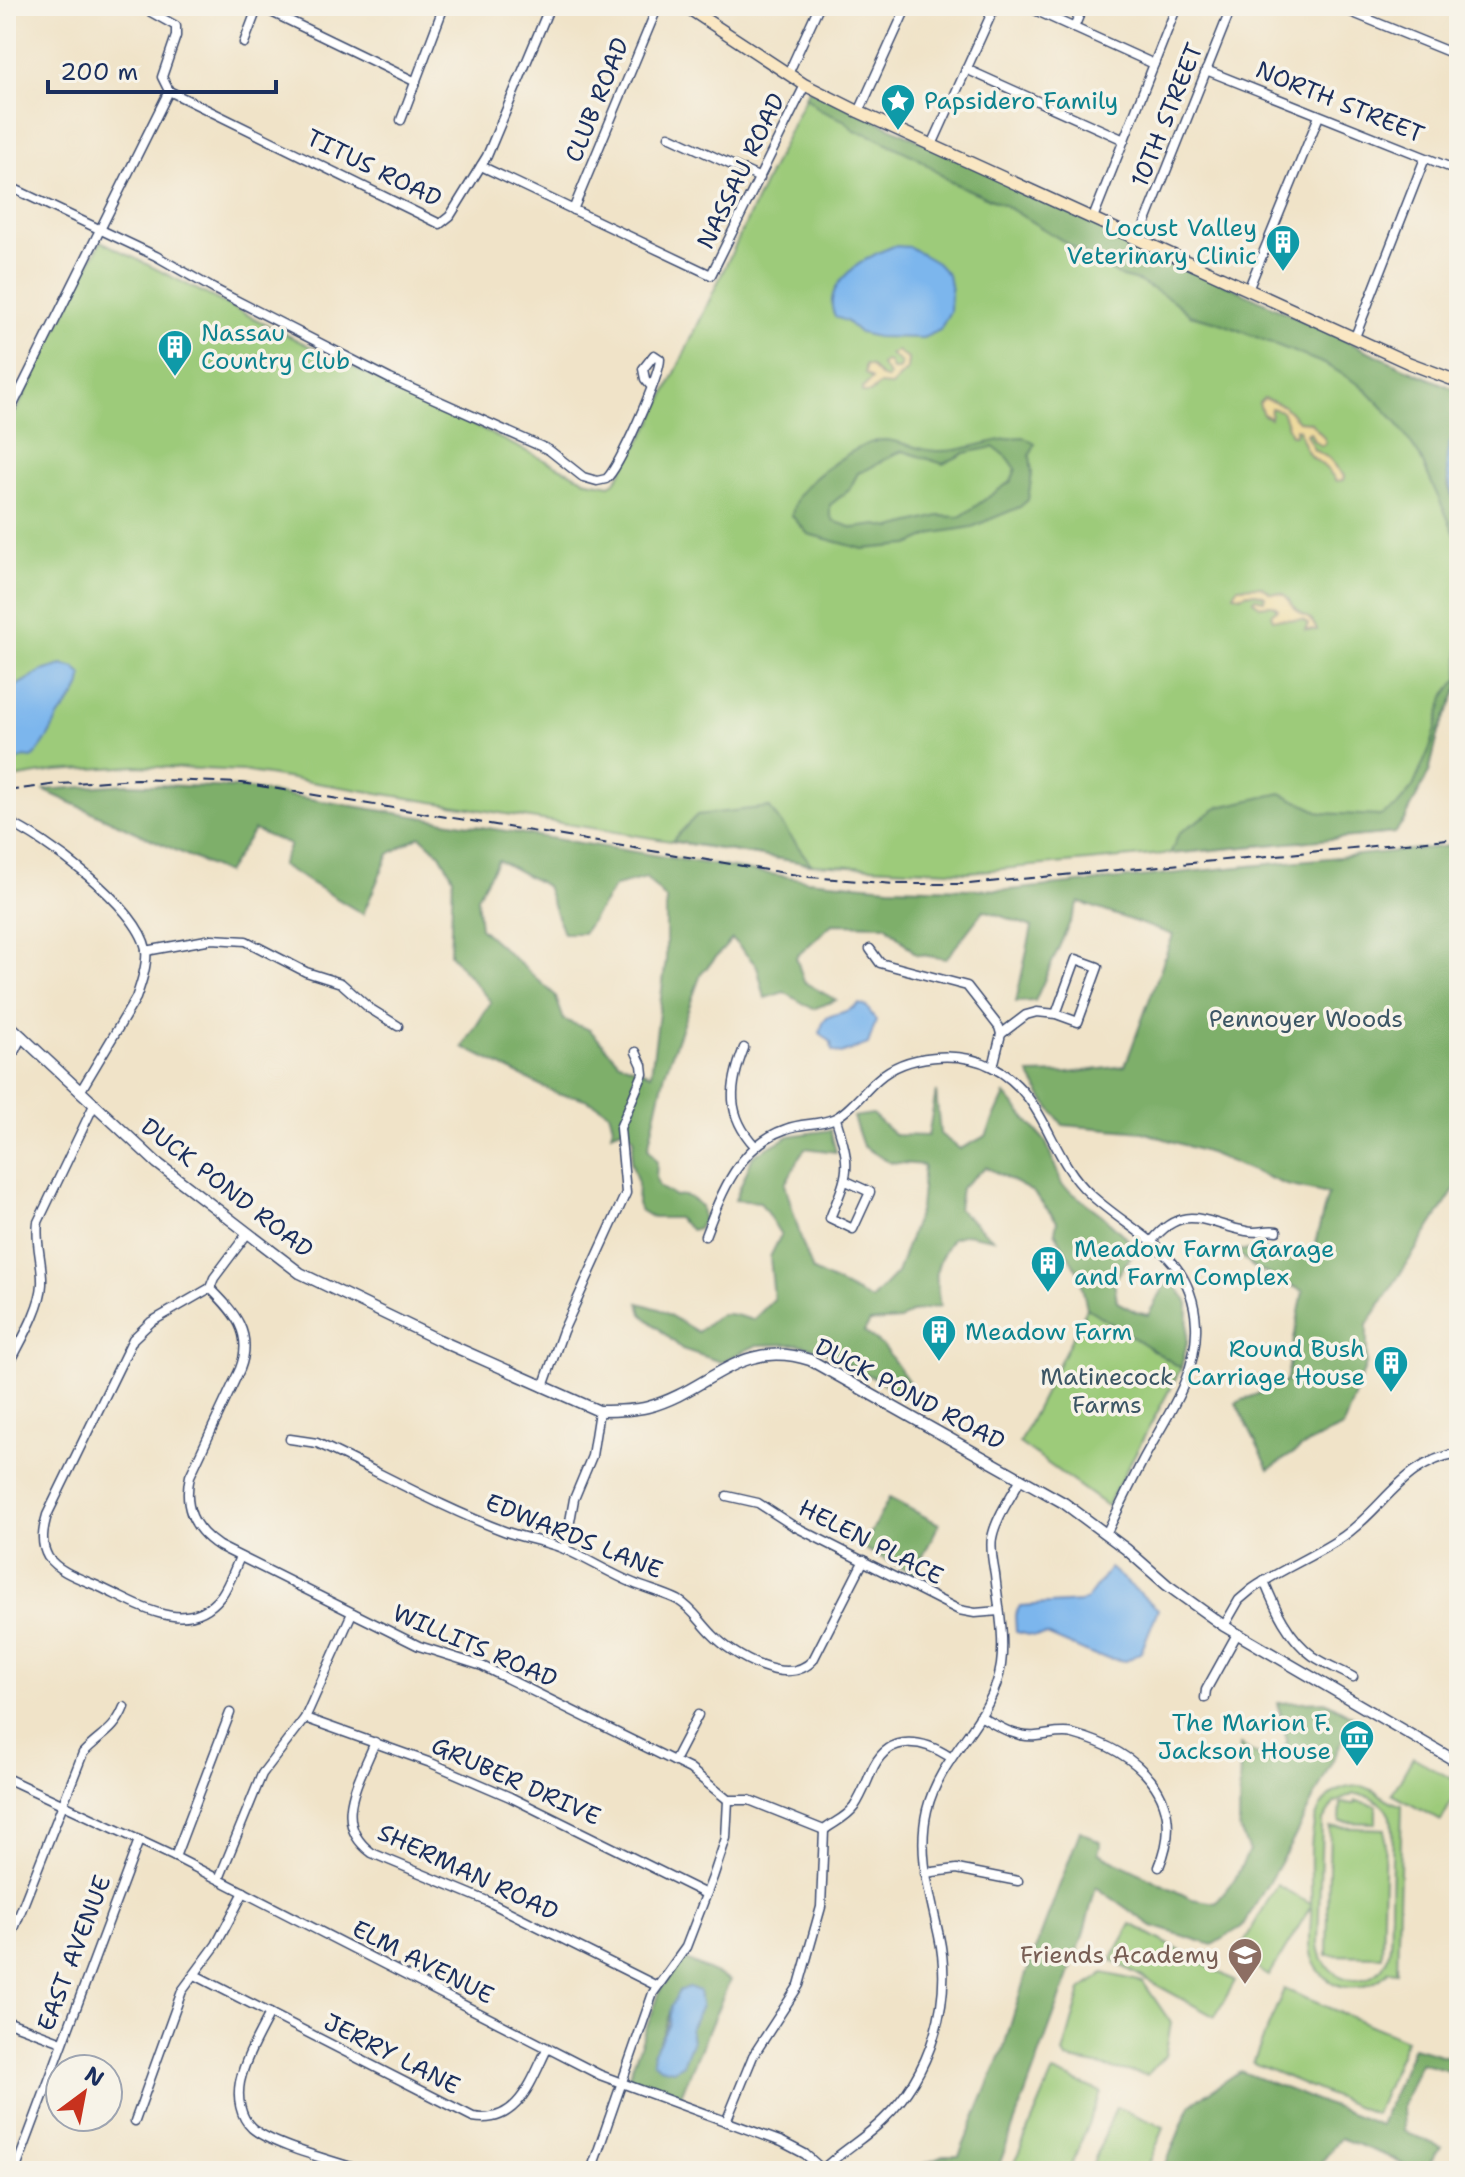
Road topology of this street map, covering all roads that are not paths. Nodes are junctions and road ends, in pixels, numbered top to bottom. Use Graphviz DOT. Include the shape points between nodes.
graph roads {
  1 [pos="140,6"];
  2 [pos="259,6"];
  3 [pos="444,6"];
  4 [pos="550,6"];
  5 [pos="658,6"];
  6 [pos="685,6"];
  7 [pos="819,6"];
  8 [pos="907,6"];
  9 [pos="995,6"];
  10 [pos="1026,6"];
  11 [pos="1083,6"];
  12 [pos="1177,6"];
  13 [pos="1232,6"];
  14 [pos="1336,6"];
  15 [pos="1074,28"];
  16 [pos="244,43"];
  17 [pos="1459,56"];
  18 [pos="1154,64"];
  19 [pos="966,69"];
  20 [pos="1206,70"];
  21 [pos="788,74"];
  22 [pos="416,82"];
  23 [pos="805,85"];
  24 [pos="169,91"];
  25 [pos="859,112"];
  26 [pos="1319,116"];
  27 [pos="401,120"];
  28 [pos="669,136"];
  29 [pos="1124,140"];
  30 [pos="932,145"];
  31 [pos="1425,158"];
  32 [pos="481,166"];
  33 [pos="1459,171"];
  34 [pos="760,178"];
  35 [pos="6,185"];
  36 [pos="573,210"];
  37 [pos="1093,218"];
  38 [pos="101,230"];
  39 [pos="1139,239"];
  40 [pos="1248,290"];
  41 [pos="1355,337"];
  42 [pos="1457,377"];
  43 [pos="650,385"];
  44 [pos="6,387"];
  45 [pos="19,394"];
  46 [pos="6,419"];
  47 [pos="6,821"];
  48 [pos="870,949"];
  49 [pos="146,951"];
  50 [pos="1056,1014"];
  51 [pos="6,1022"];
  52 [pos="398,1026"];
  53 [pos="1001,1034"];
  54 [pos="22,1036"];
  55 [pos="744,1048"];
  56 [pos="636,1052"];
  57 [pos="993,1067"];
  58 [pos="6,1068"];
  59 [pos="80,1092"];
  60 [pos="94,1105"];
  61 [pos="836,1119"];
  62 [pos="755,1146"];
  63 [pos="846,1181"];
  64 [pos="1277,1231"];
  65 [pos="247,1234"];
  66 [pos="705,1236"];
  67 [pos="1152,1241"];
  68 [pos="210,1288"];
  69 [pos="6,1371"];
  70 [pos="543,1387"];
  71 [pos="599,1411"];
  72 [pos="290,1439"];
  73 [pos="1459,1453"];
  74 [pos="1021,1478"];
  75 [pos="727,1496"];
  76 [pos="1106,1534"];
  77 [pos="565,1549"];
  78 [pos="240,1557"];
  79 [pos="864,1560"];
  80 [pos="1264,1581"];
  81 [pos="999,1611"];
  82 [pos="352,1613"];
  83 [pos="1224,1626"];
  84 [pos="1237,1634"];
  85 [pos="1353,1677"];
  86 [pos="1205,1698"];
  87 [pos="124,1707"];
  88 [pos="230,1713"];
  89 [pos="698,1715"];
  90 [pos="980,1716"];
  91 [pos="305,1718"];
  92 [pos="375,1742"];
  93 [pos="950,1757"];
  94 [pos="674,1761"];
  95 [pos="1459,1763"];
  96 [pos="7,1780"];
  97 [pos="728,1800"];
  98 [pos="61,1804"];
  99 [pos="824,1830"];
  100 [pos="139,1840"];
  101 [pos="175,1857"];
  102 [pos="1159,1867"];
  103 [pos="925,1873"];
  104 [pos="219,1879"];
  105 [pos="1018,1881"];
  106 [pos="244,1892"];
  107 [pos="706,1894"];
  108 [pos="6,1949"];
  109 [pos="195,1975"];
  110 [pos="657,1986"];
  111 [pos="270,2013"];
  112 [pos="6,2021"];
  113 [pos="62,2042"];
  114 [pos="547,2049"];
  115 [pos="620,2084"];
  116 [pos="135,2121"];
  117 [pos="726,2122"];
  118 [pos="823,2170"];
  119 [pos="15,2171"];
  120 [pos="363,2171"];
  121 [pos="591,2171"];
  1 -- 24 [label="street" via="176,26 162,77"];
  2 -- 16 [label="street"];
  2 -- 22 [label="street"];
  3 -- 22 [label="street"];
  4 -- 32 [label="street"];
  5 -- 36 [label="street, CLUB ROAD"];
  6 -- 21 [label="main road"];
  7 -- 21 [label="street"];
  8 -- 25 [label="street"];
  9 -- 19 [label="street"];
  10 -- 15 [label="street"];
  11 -- 15 [label="street"];
  12 -- 18 [label="street"];
  13 -- 20 [label="street, 10TH STREET"];
  14 -- 17 [label="street"];
  15 -- 18 [label="street"];
  18 -- 29 [label="street"];
  19 -- 29 [label="street"];
  19 -- 30 [label="street"];
  20 -- 26 [label="street, NORTH STREET"];
  20 -- 39 [label="street, 10TH STREET"];
  21 -- 23 [label="main road"];
  22 -- 27 [label="street"];
  23 -- 25 [label="main road"];
  23 -- 34 [label="street, NASSAU ROAD"];
  24 -- 32 [label="street, TITUS ROAD" via="438,224 450,216"];
  24 -- 38 [label="street"];
  25 -- 30 [label="main road"];
  26 -- 31 [label="street, NORTH STREET"];
  26 -- 40 [label="street"];
  28 -- 34 [label="street"];
  29 -- 37 [label="street"];
  30 -- 37 [label="main road"];
  31 -- 33 [label="street, NORTH STREET"];
  31 -- 41 [label="street"];
  32 -- 36 [label="street"];
  34 -- 36 [label="street, NASSAU ROAD" via="711,275"];
  35 -- 38 [label="street"];
  37 -- 39 [label="main road"];
  38 -- 43 [label="street" via="390,379 549,450 583,477 597,481 611,477 644,410"];
  38 -- 45 [label="street"];
  39 -- 40 [label="main road"];
  40 -- 41 [label="main road"];
  41 -- 42 [label="main road"];
  44 -- 45 [label="street"];
  45 -- 46 [label="street"];
  47 -- 49 [label="street" via="73,861 131,922"];
  48 -- 53 [label="street" via="880,963 967,986"];
  49 -- 52 [label="street" via="212,939 246,941 306,972 341,983"];
  49 -- 59 [label="street" via="136,998"];
  50 -- 50 [label="street" via="1076,959 1098,967 1078,1022"];
  50 -- 53 [label="street" via="1026,1015"];
  51 -- 54 [label="street, DUCK POND ROAD"];
  53 -- 57 [label="street"];
  54 -- 58 [label="street"];
  54 -- 59 [label="street, DUCK POND ROAD"];
  55 -- 62 [label="street" via="733,1105 736,1121"];
  56 -- 70 [label="street" via="643,1074 620,1128 626,1193"];
  57 -- 61 [label="street" via="942,1057 896,1068"];
  57 -- 67 [label="street" via="1035,1105 1082,1188"];
  59 -- 60 [label="street, DUCK POND ROAD"];
  60 -- 65 [label="street, DUCK POND ROAD"];
  60 -- 69 [label="street" via="38,1222 41,1293"];
  61 -- 62 [label="street" via="787,1128"];
  61 -- 63 [label="street" via="847,1157"];
  62 -- 66 [label="street" via="726,1186"];
  63 -- 63 [label="street" via="830,1218 853,1229 870,1192"];
  64 -- 67 [label="street" via="1250,1232 1188,1217 1169,1224"];
  65 -- 68 [label="street"];
  65 -- 70 [label="street, DUCK POND ROAD" via="322,1285"];
  67 -- 76 [label="street" via="1170,1258 1190,1291 1194,1349 1180,1392"];
  68 -- 78 [label="street, WILLITS ROAD" via="241,1323 245,1352 190,1476 187,1500 191,1518 204,1536"];
  68 -- 78 [label="street" via="151,1322 133,1339 47,1515 42,1537 49,1557 64,1570 176,1618 212,1605 226,1589"];
  70 -- 71 [label="street, DUCK POND ROAD"];
  71 -- 74 [label="street, DUCK POND ROAD" via="648,1407 745,1360 791,1354"];
  71 -- 77 [label="street"];
  72 -- 77 [label="street, EDWARDS LANE" via="317,1443 492,1526"];
  73 -- 80 [label="street" via="1423,1464 1349,1533"];
  74 -- 76 [label="street, DUCK POND ROAD"];
  74 -- 81 [label="street" via="992,1539"];
  75 -- 79 [label="street, HELEN PLACE" via="758,1503"];
  76 -- 83 [label="street, DUCK POND ROAD"];
  77 -- 79 [label="street, EDWARDS LANE" via="676,1599 726,1647 784,1673 813,1660"];
  78 -- 82 [label="street, WILLITS ROAD"];
  79 -- 81 [label="street, HELEN PLACE" via="959,1610"];
  80 -- 83 [label="street" via="1239,1600"];
  80 -- 85 [label="street" via="1292,1636 1312,1655"];
  81 -- 90 [label="street" via="1001,1665"];
  82 -- 91 [label="street"];
  82 -- 94 [label="street, WILLITS ROAD" via="419,1646 482,1666"];
  83 -- 84 [label="street, DUCK POND ROAD"];
  84 -- 86 [label="street"];
  84 -- 95 [label="street, DUCK POND ROAD"];
  87 -- 98 [label="street" via="114,1728 83,1753"];
  88 -- 101 [label="street"];
  89 -- 94 [label="street"];
  90 -- 93 [label="street"];
  90 -- 102 [label="street" via="1018,1735 1073,1734 1142,1768 1164,1806 1167,1835"];
  91 -- 92 [label="street, GRUBER DRIVE"];
  91 -- 104 [label="street" via="262,1774"];
  92 -- 107 [label="street, GRUBER DRIVE" via="510,1797"];
  92 -- 110 [label="street, SHERMAN ROAD" via="350,1808 353,1831 363,1847 487,1901"];
  93 -- 99 [label="street" via="924,1743 910,1741 890,1748 874,1766 852,1810"];
  93 -- 103 [label="street" via="928,1809"];
  94 -- 97 [label="street, WILLITS ROAD"];
  96 -- 98 [label="street, ELM AVENUE"];
  97 -- 99 [label="street, WILLITS ROAD" via="749,1800"];
  97 -- 107 [label="street" via="725,1845"];
  98 -- 100 [label="street, ELM AVENUE"];
  98 -- 108 [label="street"];
  99 -- 117 [label="street" via="821,1907 799,1985 753,2056"];
  100 -- 101 [label="street, ELM AVENUE"];
  100 -- 113 [label="street, EAST AVENUE"];
  101 -- 104 [label="street, ELM AVENUE"];
  103 -- 105 [label="street" via="963,1869"];
  103 -- 118 [label="street" via="943,1966 940,2013 931,2046 891,2112"];
  104 -- 106 [label="street, ELM AVENUE"];
  106 -- 109 [label="street"];
  106 -- 114 [label="street, ELM AVENUE"];
  107 -- 110 [label="street" via="686,1947"];
  109 -- 111 [label="street, JERRY LANE"];
  109 -- 116 [label="street" via="172,2014"];
  110 -- 115 [label="street"];
  111 -- 114 [label="street, JERRY LANE" via="482,2118 503,2115 517,2105"];
  111 -- 120 [label="street" via="240,2084 246,2121 271,2139"];
  112 -- 113 [label="street"];
  113 -- 119 [label="street, EAST AVENUE"];
  114 -- 115 [label="street, ELM AVENUE"];
  115 -- 117 [label="street, ELM AVENUE"];
  115 -- 121 [label="street"];
  117 -- 118 [label="street, ELM AVENUE" via="794,2147"];
}
